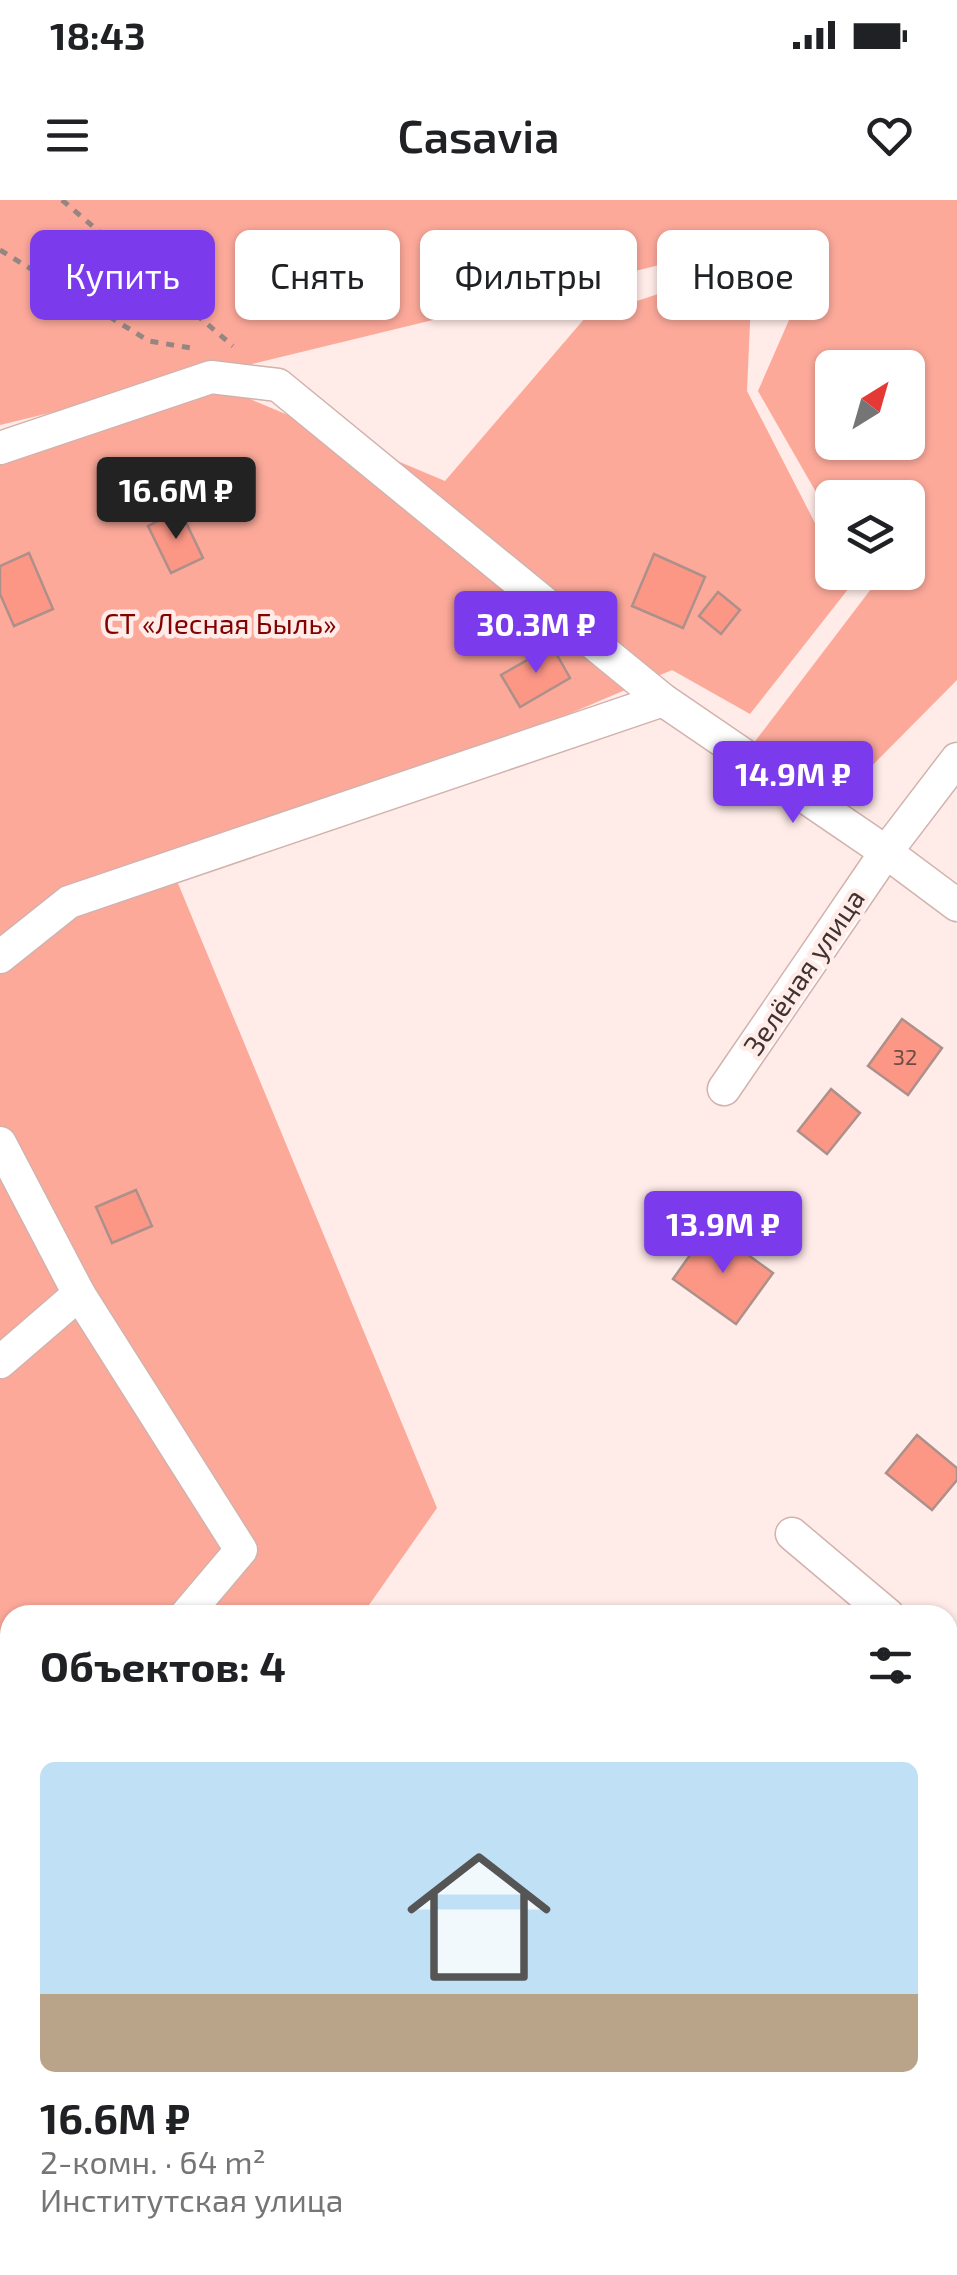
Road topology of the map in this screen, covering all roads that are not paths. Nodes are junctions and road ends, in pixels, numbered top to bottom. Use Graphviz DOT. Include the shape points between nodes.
graph roads {
  1 [pos="0,448"];
  2 [pos="663,700"];
  3 [pos="957,759"];
  4 [pos="886,852"];
  5 [pos="957,905"];
  6 [pos="0,957"];
  7 [pos="724,1089"];
  8 [pos="0,1143"];
  9 [pos="79,1294"];
  10 [pos="0,1362"];
  11 [pos="792,1534"];
  12 [pos="194,1605"];
  13 [pos="876,1605"];
  1 -- 2 [label="street" via="211,377 278,384"];
  2 -- 4 [label="street"];
  2 -- 6 [label="street" via="69,902"];
  3 -- 4 [label="street, Зелёная улица"];
  4 -- 5 [label="street"];
  4 -- 7 [label="street, Зелёная улица"];
  8 -- 9 [label="street"];
  9 -- 10 [label="street"];
  9 -- 12 [label="street" via="241,1550"];
  11 -- 13 [label="street"];
}
